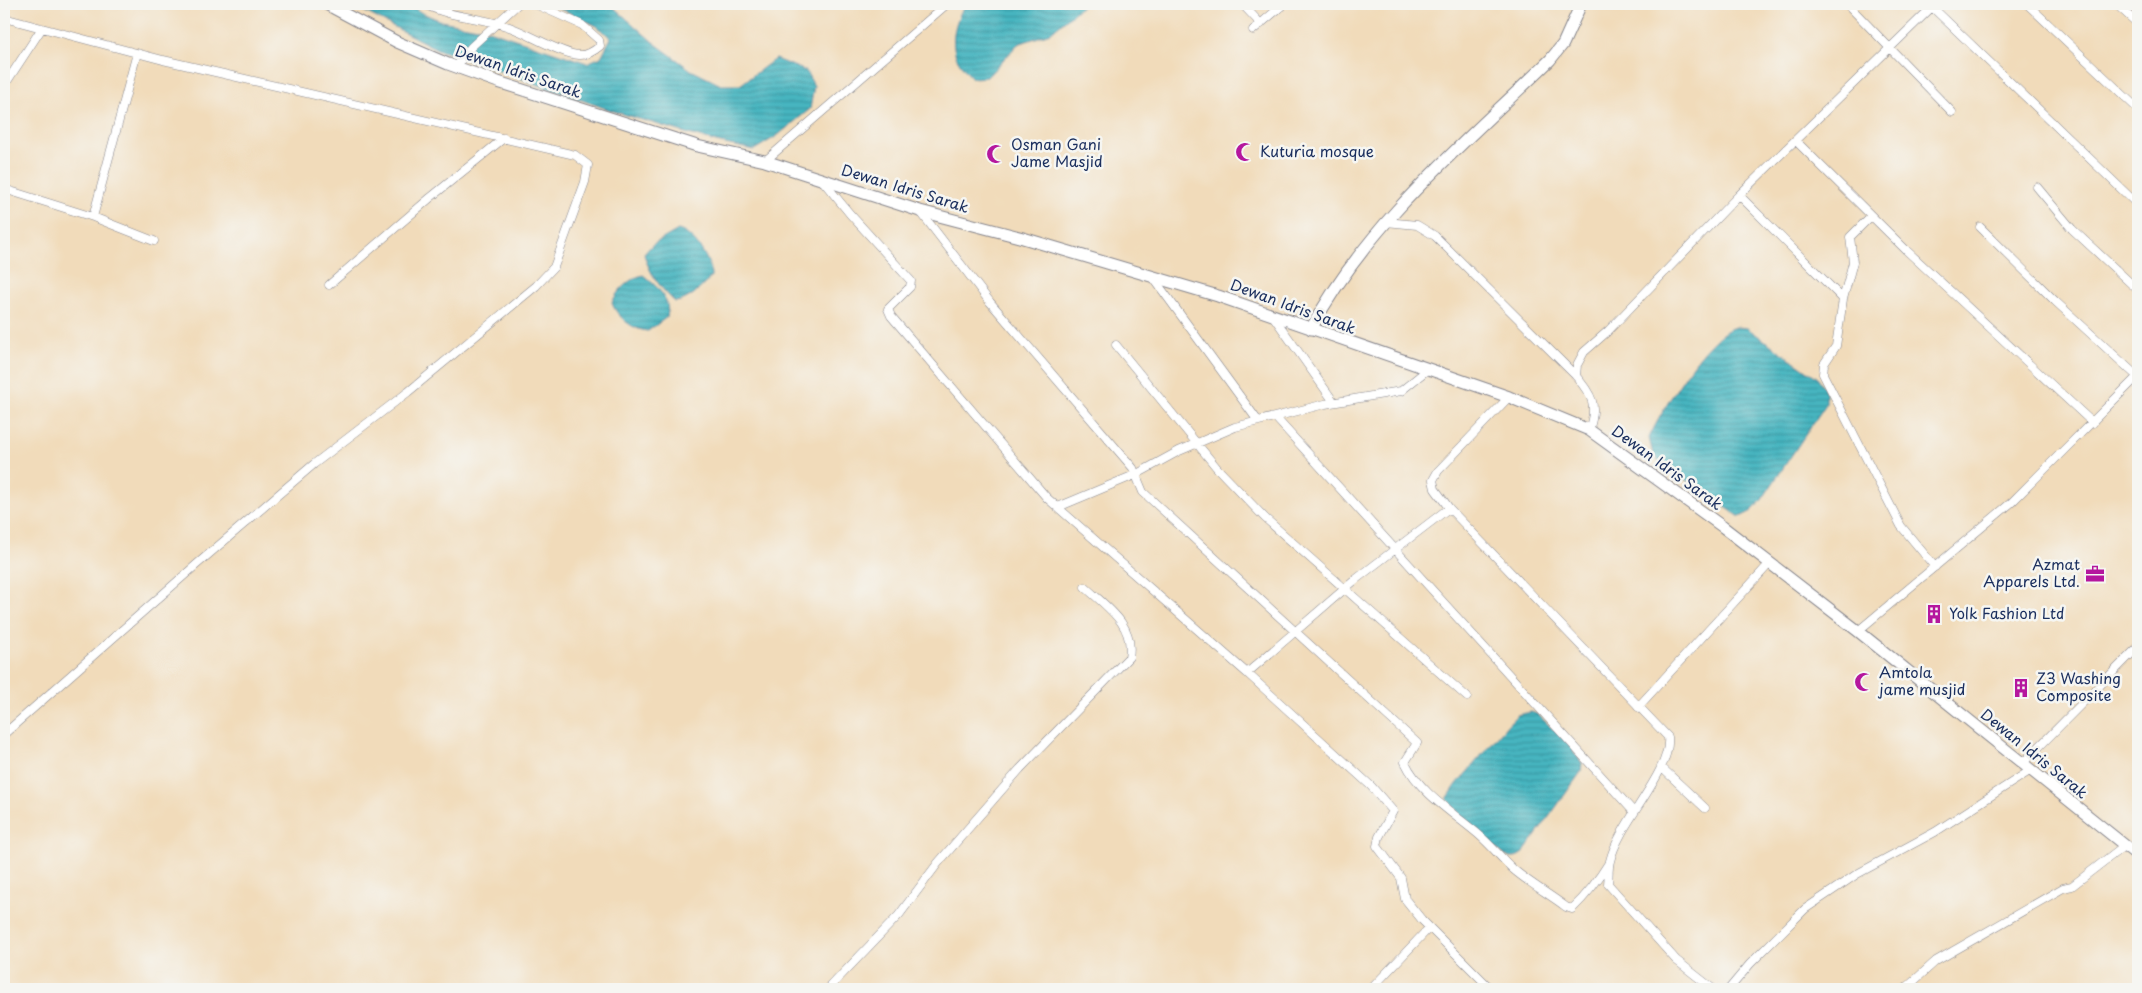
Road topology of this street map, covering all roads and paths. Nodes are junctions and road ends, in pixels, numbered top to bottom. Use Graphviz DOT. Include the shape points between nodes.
graph roads {
  1 [pos="326,4"];
  2 [pos="424,4"];
  3 [pos="518,4"];
  4 [pos="535,4"];
  5 [pos="947,4"];
  6 [pos="1242,4"];
  7 [pos="1284,4"];
  8 [pos="1581,4"];
  9 [pos="1847,4"];
  10 [pos="2027,4"];
  11 [pos="2116,4"];
  12 [pos="1932,5"];
  13 [pos="4,18"];
  14 [pos="498,23"];
  15 [pos="1261,24"];
  16 [pos="2138,24"];
  17 [pos="42,28"];
  18 [pos="1253,30"];
  19 [pos="1892,47"];
  20 [pos="137,53"];
  21 [pos="456,67"];
  22 [pos="4,86"];
  23 [pos="2138,109"];
  24 [pos="1952,112"];
  25 [pos="504,138"];
  26 [pos="1796,141"];
  27 [pos="765,162"];
  28 [pos="822,180"];
  29 [pos="2037,187"];
  30 [pos="4,190"];
  31 [pos="1739,195"];
  32 [pos="2138,205"];
  33 [pos="920,211"];
  34 [pos="1871,216"];
  35 [pos="93,217"];
  36 [pos="1386,222"];
  37 [pos="1980,227"];
  38 [pos="154,240"];
  39 [pos="1152,276"];
  40 [pos="329,285"];
  41 [pos="2138,290"];
  42 [pos="1843,299"];
  43 [pos="1273,316"];
  44 [pos="1311,329"];
  45 [pos="1116,345"];
  46 [pos="1427,370"];
  47 [pos="1576,376"];
  48 [pos="2138,376"];
  49 [pos="1509,397"];
  50 [pos="1334,402"];
  51 [pos="1275,417"];
  52 [pos="1258,421"];
  53 [pos="2093,423"];
  54 [pos="1589,430"];
  55 [pos="1196,444"];
  56 [pos="1137,474"];
  57 [pos="1058,507"];
  58 [pos="1449,508"];
  59 [pos="1394,550"];
  60 [pos="1770,563"];
  61 [pos="1935,567"];
  62 [pos="1086,587"];
  63 [pos="1345,588"];
  64 [pos="1294,630"];
  65 [pos="1858,631"];
  66 [pos="2138,647"];
  67 [pos="1247,673"];
  68 [pos="1467,697"];
  69 [pos="1638,707"];
  70 [pos="4,734"];
  71 [pos="1661,767"];
  72 [pos="2026,767"];
  73 [pos="1705,808"];
  74 [pos="1634,811"];
  75 [pos="2125,845"];
  76 [pos="2138,856"];
  77 [pos="1610,861"];
  78 [pos="1597,882"];
  79 [pos="1608,884"];
  80 [pos="1429,928"];
  81 [pos="828,989"];
  82 [pos="1371,989"];
  83 [pos="1490,989"];
  84 [pos="1713,989"];
  85 [pos="1729,989"];
  86 [pos="1905,989"];
  1 -- 21 [label="main road, Dewan Idris Sarak" via="398,42"];
  2 -- 14 [label="street" via="438,11"];
  3 -- 14 [label="street"];
  4 -- 14 [label="street" via="582,25 594,34 600,46 579,55"];
  5 -- 27 [label="street"];
  6 -- 15 [label="street"];
  7 -- 15 [label="street"];
  8 -- 36 [label="main road" via="1563,44 1550,60"];
  9 -- 19 [label="street"];
  10 -- 23 [label="street"];
  11 -- 16 [label="street"];
  12 -- 19 [label="street"];
  12 -- 32 [label="street"];
  13 -- 17 [label="street"];
  14 -- 21 [label="street" via="471,47"];
  15 -- 18 [label="street"];
  17 -- 20 [label="street"];
  17 -- 22 [label="street"];
  19 -- 24 [label="street"];
  19 -- 26 [label="street"];
  20 -- 25 [label="street"];
  20 -- 35 [label="street"];
  21 -- 27 [label="main road, Dewan Idris Sarak" via="697,146"];
  25 -- 40 [label="street"];
  25 -- 70 [label="street" via="576,155 588,165 585,182 554,267 529,292 314,464 210,552"];
  26 -- 31 [label="street"];
  26 -- 34 [label="street"];
  27 -- 28 [label="main road, Dewan Idris Sarak"];
  28 -- 33 [label="main road, Dewan Idris Sarak"];
  28 -- 57 [label="street" via="911,280 910,287 888,309 891,316"];
  29 -- 41 [label="street" via="2072,229"];
  30 -- 35 [label="street"];
  31 -- 42 [label="street"];
  31 -- 47 [label="street" via="1584,352 1576,365"];
  33 -- 39 [label="main road, Dewan Idris Sarak"];
  33 -- 56 [label="street" via="990,302"];
  34 -- 42 [label="street" via="1850,237 1853,262"];
  34 -- 53 [label="street"];
  35 -- 38 [label="street"];
  36 -- 44 [label="main road"];
  36 -- 47 [label="street" via="1418,225 1435,236"];
  37 -- 48 [label="street"];
  39 -- 43 [label="main road, Dewan Idris Sarak"];
  39 -- 52 [label="street"];
  42 -- 61 [label="street" via="1836,346 1824,364 1823,374 1901,526"];
  43 -- 44 [label="main road, Dewan Idris Sarak"];
  43 -- 50 [label="street"];
  44 -- 46 [label="main road, Dewan Idris Sarak"];
  45 -- 55 [label="street"];
  46 -- 49 [label="main road, Dewan Idris Sarak"];
  46 -- 50 [label="street" via="1401,390"];
  47 -- 54 [label="street" via="1591,395 1595,414"];
  48 -- 53 [label="street"];
  49 -- 54 [label="main road, Dewan Idris Sarak"];
  49 -- 58 [label="street" via="1432,480"];
  50 -- 51 [label="street"];
  51 -- 52 [label="street"];
  51 -- 59 [label="street"];
  52 -- 55 [label="street"];
  53 -- 61 [label="street" via="2012,502"];
  54 -- 60 [label="main road, Dewan Idris Sarak"];
  55 -- 56 [label="street"];
  55 -- 63 [label="street" via="1266,518"];
  56 -- 57 [label="street"];
  56 -- 64 [label="street" via="1144,492"];
  57 -- 67 [label="street"];
  58 -- 59 [label="street"];
  58 -- 69 [label="street"];
  59 -- 63 [label="street"];
  59 -- 74 [label="street"];
  60 -- 65 [label="main road, Dewan Idris Sarak"];
  60 -- 69 [label="street"];
  61 -- 65 [label="street"];
  62 -- 81 [label="street" via="1126,630 1131,643 1129,657 1020,769 938,863 899,915"];
  63 -- 64 [label="street"];
  63 -- 68 [label="street"];
  64 -- 67 [label="street"];
  64 -- 78 [label="street" via="1417,743 1405,762 1415,778 1514,869 1572,909"];
  65 -- 72 [label="main road, Dewan Idris Sarak"];
  66 -- 72 [label="street"];
  67 -- 80 [label="street" via="1371,786 1393,811 1379,837 1378,846 1401,878 1405,899"];
  69 -- 71 [label="street" via="1668,737 1669,748"];
  71 -- 73 [label="street"];
  71 -- 74 [label="street"];
  72 -- 75 [label="main road, Dewan Idris Sarak"];
  72 -- 85 [label="street" via="1935,832 1857,874 1804,908"];
  74 -- 77 [label="street"];
  75 -- 76 [label="main road, Dewan Idris Sarak"];
  75 -- 86 [label="street" via="2072,886 2001,922 1936,961"];
  77 -- 78 [label="street"];
  77 -- 79 [label="street"];
  78 -- 79 [label="street"];
  79 -- 84 [label="street" via="1676,960"];
  80 -- 82 [label="street"];
  80 -- 83 [label="street"];
}
